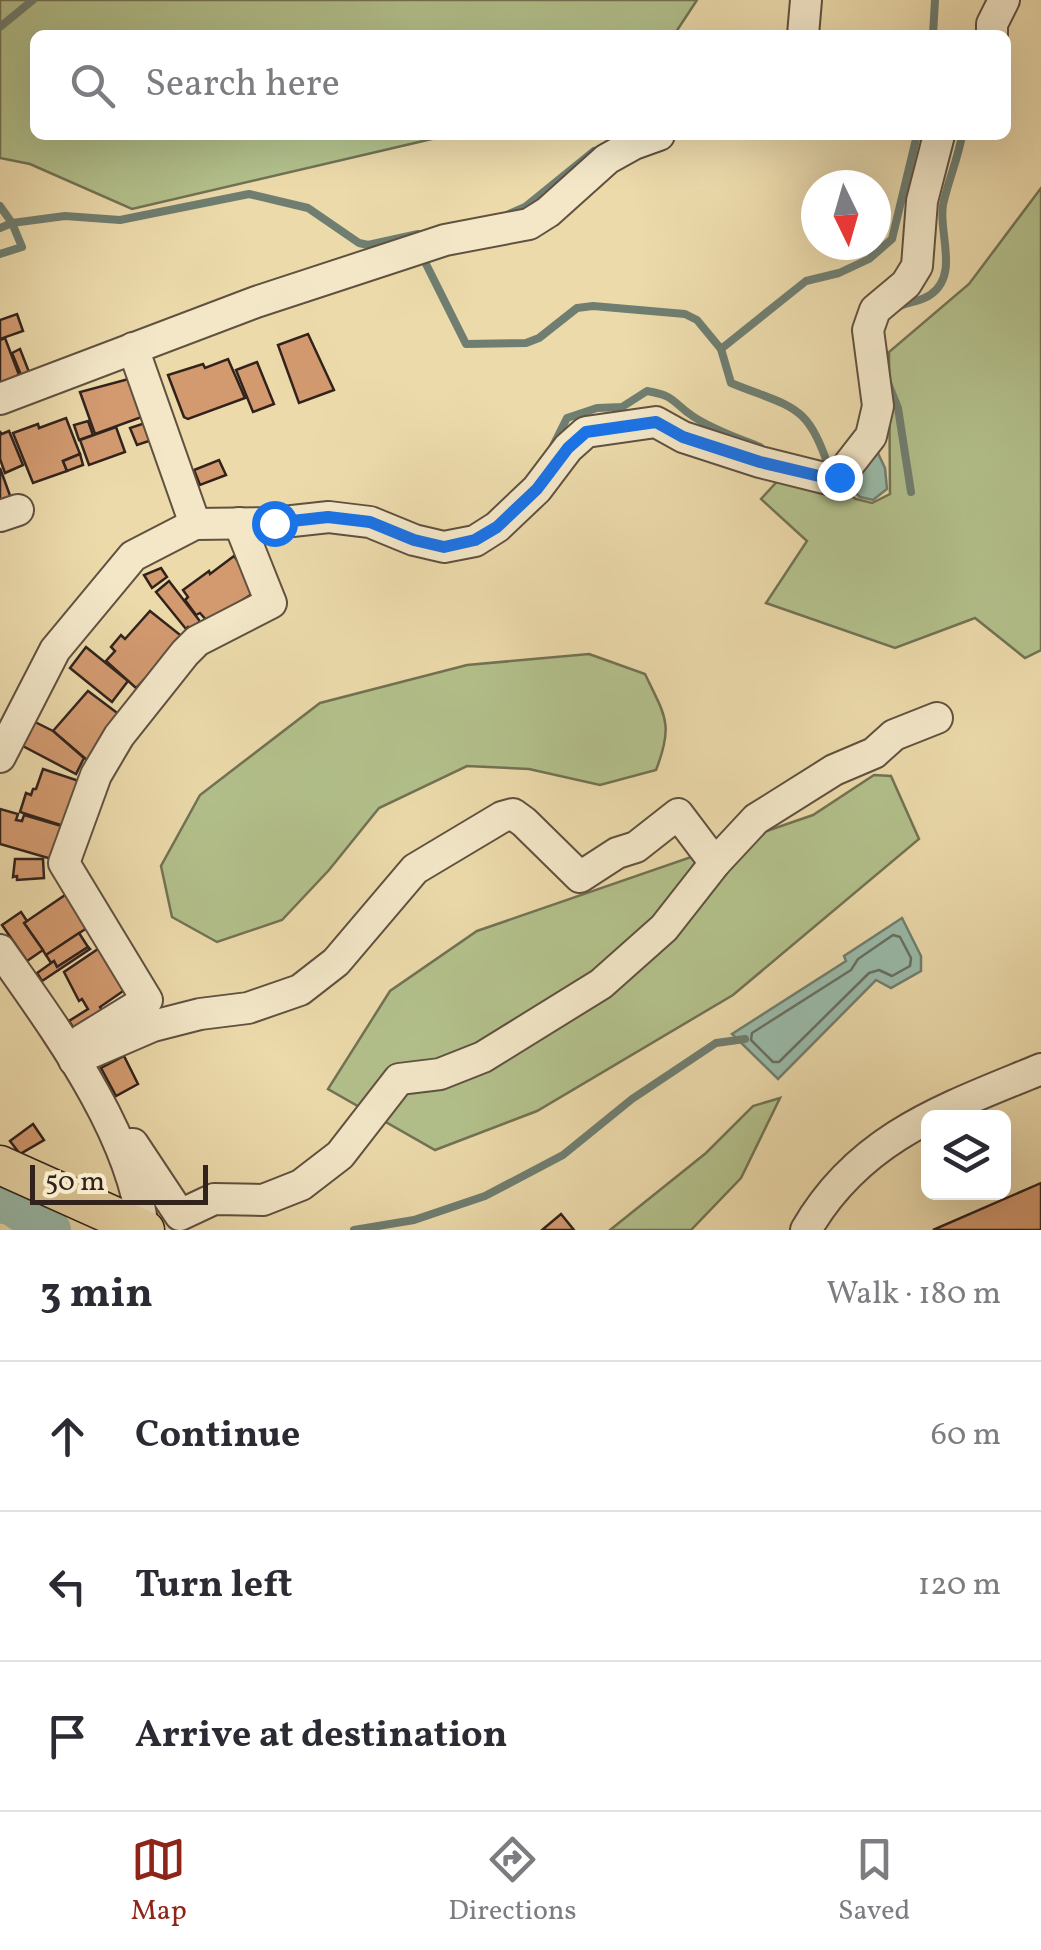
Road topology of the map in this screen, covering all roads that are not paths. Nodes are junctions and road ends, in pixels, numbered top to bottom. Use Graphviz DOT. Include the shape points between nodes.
graph roads {
  1 [pos="806,0"];
  2 [pos="1004,0"];
  3 [pos="804,30"];
  4 [pos="992,30"];
  5 [pos="645,140"];
  6 [pos="939,140"];
  7 [pos="133,348"];
  8 [pos="0,399"];
  9 [pos="239,522"];
  10 [pos="195,524"];
  11 [pos="937,718"];
  12 [pos="0,757"];
  13 [pos="716,863"];
  14 [pos="0,950"];
  15 [pos="70,1054"];
  16 [pos="1041,1069"];
  17 [pos="120,1145"];
  18 [pos="0,1165"];
  19 [pos="144,1230"];
  20 [pos="806,1230"];
  1 -- 3 [label="street"];
  2 -- 4 [label="street"];
  5 -- 7 [label="street" via="607,159 529,224 445,240"];
  6 -- 9 [label="street" via="922,201 917,266 875,310 868,330 878,406 871,436 836,480 760,462 656,422 586,432 537,489 475,540 444,547 370,522 328,517"];
  7 -- 8 [label="street"];
  7 -- 10 [label="street"];
  9 -- 10 [label="street"];
  9 -- 15 [label="street" via="270,602 198,641 130,722 96,775 64,863 146,1000"];
  10 -- 12 [label="street" via="134,556 111,583 55,650"];
  11 -- 13 [label="street" via="798,790 756,819"];
  13 -- 15 [label="street" via="678,814 580,878 524,822 513,814 502,817 415,868 336,962 300,990"];
  13 -- 17 [label="street" via="664,928 601,984 483,1057 440,1074 398,1080 340,1155 301,1185 263,1200 214,1199 180,1215 134,1144"];
  14 -- 15 [label="street"];
  15 -- 17 [label="street"];
  16 -- 20 [label="street" via="939,1112 876,1148 834,1188"];
  17 -- 19 [label="street" via="140,1196"];
  18 -- 19 [label="main road"];
}
